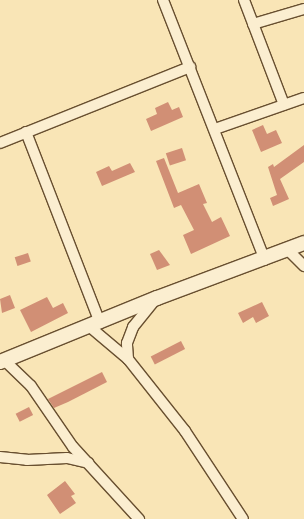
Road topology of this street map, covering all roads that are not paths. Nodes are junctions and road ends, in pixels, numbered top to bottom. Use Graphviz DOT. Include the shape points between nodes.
graph roads {
  1 [pos="163,0"];
  2 [pos="244,0"];
  3 [pos="304,8"];
  4 [pos="253,24"];
  5 [pos="190,67"];
  6 [pos="304,98"];
  7 [pos="284,106"];
  8 [pos="215,129"];
  9 [pos="26,132"];
  10 [pos="0,143"];
  11 [pos="304,243"];
  12 [pos="288,250"];
  13 [pos="265,260"];
  14 [pos="304,266"];
  15 [pos="157,298"];
  16 [pos="95,325"];
  17 [pos="128,359"];
  18 [pos="2,361"];
  19 [pos="0,457"];
  20 [pos="88,463"];
  21 [pos="139,519"];
  22 [pos="243,519"];
  1 -- 5 [label="street"];
  2 -- 4 [label="street"];
  3 -- 4 [label="street"];
  4 -- 7 [label="street"];
  5 -- 8 [label="street"];
  5 -- 9 [label="street"];
  6 -- 7 [label="street"];
  7 -- 8 [label="street"];
  8 -- 13 [label="street"];
  9 -- 10 [label="street"];
  9 -- 16 [label="street"];
  11 -- 12 [label="street"];
  12 -- 13 [label="street"];
  12 -- 14 [label="street"];
  13 -- 15 [label="street"];
  15 -- 16 [label="street"];
  15 -- 17 [label="street" via="133,327 128,344"];
  16 -- 17 [label="street"];
  16 -- 18 [label="street"];
  17 -- 22 [label="street" via="185,431"];
  18 -- 20 [label="street" via="31,386"];
  19 -- 20 [label="street" via="27,460 67,458"];
  20 -- 21 [label="street"];
}
